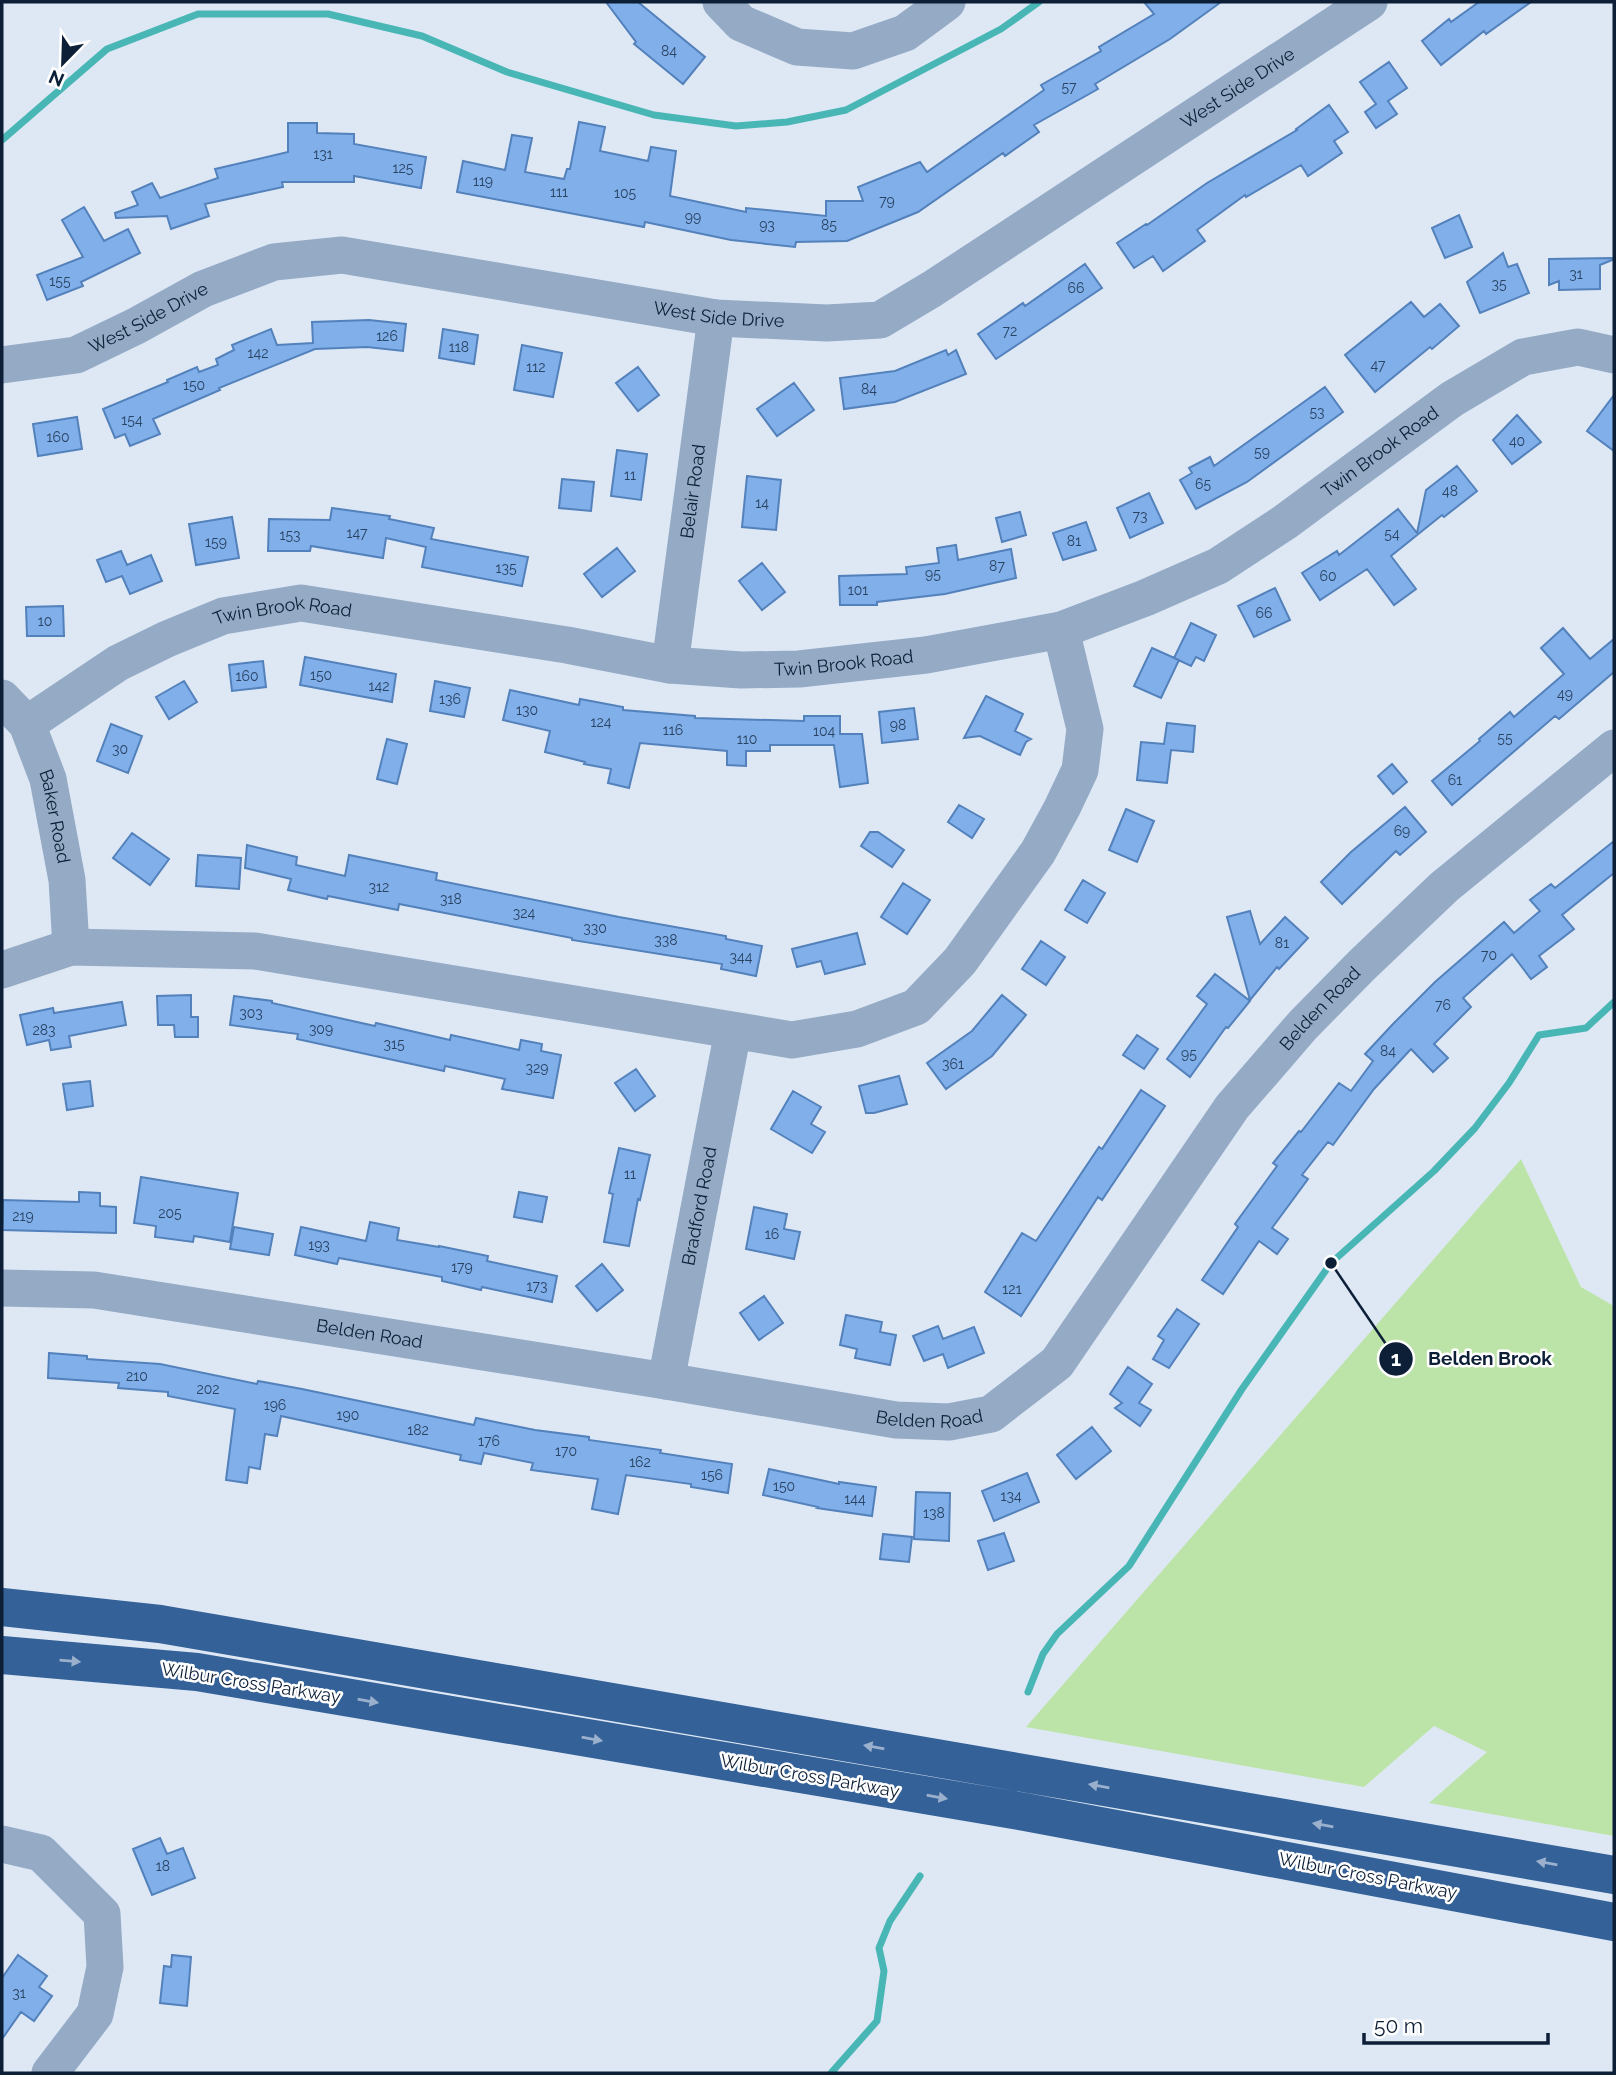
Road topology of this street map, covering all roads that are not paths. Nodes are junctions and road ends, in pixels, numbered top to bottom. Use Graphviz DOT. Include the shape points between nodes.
graph roads {
  1 [pos="721,2"];
  2 [pos="947,2"];
  3 [pos="1369,2"];
  4 [pos="716,318"];
  5 [pos="1614,355"];
  6 [pos="2,365"];
  7 [pos="1061,630"];
  8 [pos="670,666"];
  9 [pos="2,698"];
  10 [pos="27,724"];
  11 [pos="1614,748"];
  12 [pos="71,947"];
  13 [pos="2,970"];
  14 [pos="733,1031"];
  15 [pos="2,1288"];
  16 [pos="666,1381"];
  17 [pos="2,1607"];
  18 [pos="2,1655"];
  19 [pos="2,1844"];
  20 [pos="1614,1875"];
  21 [pos="1614,1922"];
  22 [pos="50,2073"];
  1 -- 2 [label="street" via="741,23 797,47 853,51 905,33"];
  3 -- 4 [label="street, West Side Drive" via="880,320 827,323"];
  4 -- 6 [label="street, West Side Drive" via="342,255 274,262 203,289 76,355"];
  4 -- 8 [label="street, Belair Road"];
  5 -- 7 [label="street, Twin Brook Road" via="1578,346 1523,357 1452,399 1218,566"];
  7 -- 8 [label="street, Twin Brook Road" via="926,655 799,668"];
  7 -- 14 [label="street" via="1085,729 1080,770 1038,852 960,961 916,1007 858,1029 792,1040"];
  8 -- 10 [label="street, Twin Brook Road" via="301,603 223,615 167,639 118,663"];
  9 -- 10 [label="street, Baker Road"];
  10 -- 12 [label="street, Baker Road" via="48,779 67,880"];
  11 -- 16 [label="street, Belden Road" via="1444,887 1303,1025 1232,1107 1057,1363 992,1413 949,1422 896,1420"];
  12 -- 13 [label="street"];
  12 -- 14 [label="street" via="255,951"];
  14 -- 16 [label="street, Bradford Road"];
  15 -- 16 [label="street, Belden Road" via="93,1290"];
  20 -- 17 [label="highway, one-way" via="160,1624"];
  18 -- 21 [label="highway, Wilbur Cross Parkway, one-way" via="197,1672 1011,1810"];
  19 -- 22 [label="street" via="41,1853 102,1914 105,1967 95,2014"];
}
